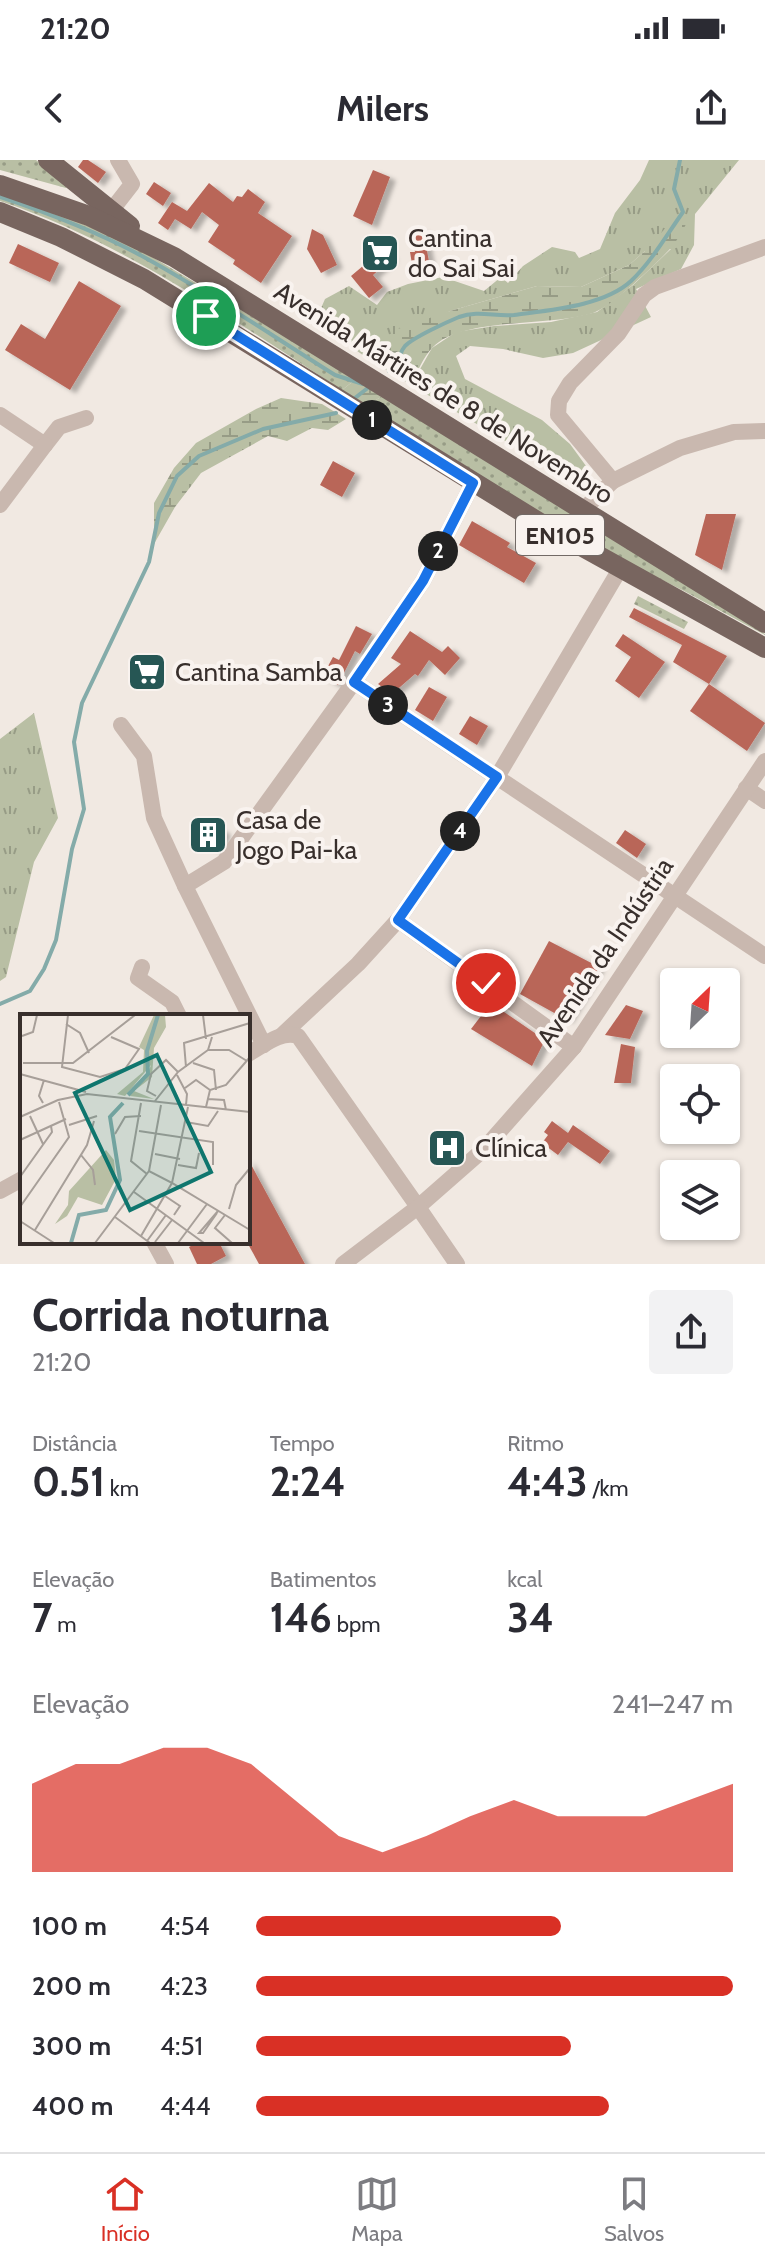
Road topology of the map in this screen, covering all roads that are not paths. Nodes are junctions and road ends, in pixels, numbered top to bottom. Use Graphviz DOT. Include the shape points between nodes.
graph roads {
  1 [pos="48,160"];
  2 [pos="118,160"];
  3 [pos="0,185"];
  4 [pos="111,211"];
  5 [pos="0,212"];
  6 [pos="151,244"];
  7 [pos="765,247"];
  8 [pos="0,415"];
  9 [pos="86,418"];
  10 [pos="765,431"];
  11 [pos="45,445"];
  12 [pos="613,481"];
  13 [pos="473,483"];
  14 [pos="0,505"];
  15 [pos="584,509"];
  16 [pos="620,569"];
  17 [pos="765,623"];
  18 [pos="765,648"];
  19 [pos="354,682"];
  20 [pos="121,725"];
  21 [pos="765,761"];
  22 [pos="497,777"];
  23 [pos="746,788"];
  24 [pos="765,801"];
  25 [pos="185,886"];
  26 [pos="673,895"];
  27 [pos="398,920"];
  28 [pos="765,956"];
  29 [pos="142,967"];
  30 [pos="178,1014"];
  31 [pos="249,1014"];
  32 [pos="250,1017"];
  33 [pos="282,1035"];
  34 [pos="264,1045"];
  35 [pos="574,1047"];
  36 [pos="250,1053"];
  37 [pos="20,1180"];
  38 [pos="0,1191"];
  39 [pos="418,1207"];
  40 [pos="155,1244"];
  41 [pos="166,1264"];
  42 [pos="343,1264"];
  43 [pos="457,1264"];
  1 -- 4 [label="main road"];
  2 -- 4 [label="street" via="132,184"];
  3 -- 6 [label="main road, Avenida Mártires de 8 de Novembro / EN105" via="79,211"];
  4 -- 6 [label="main road"];
  5 -- 13 [label="main road, EN105" via="144,279"];
  6 -- 15 [label="main road, Avenida Mártires de 8 de Novembro / EN105"];
  7 -- 12 [label="street" via="655,287 570,383 558,415"];
  8 -- 11 [label="street"];
  9 -- 11 [label="street" via="59,427"];
  10 -- 12 [label="street" via="734,432 680,448"];
  11 -- 14 [label="street"];
  12 -- 15 [label="street"];
  13 -- 16 [label="main road, EN105"];
  13 -- 19 [label="street" via="423,581"];
  15 -- 17 [label="main road, Avenida Mártires de 8 de Novembro / EN105"];
  16 -- 18 [label="main road, EN105"];
  16 -- 22 [label="street"];
  19 -- 22 [label="street"];
  19 -- 25 [label="street" via="224,862"];
  20 -- 25 [label="street" via="144,756 154,818"];
  21 -- 23 [label="street, Avenida da Indústria"];
  22 -- 26 [label="street"];
  22 -- 27 [label="street"];
  23 -- 24 [label="street"];
  23 -- 26 [label="street, Avenida da Indústria"];
  25 -- 31 [label="street"];
  26 -- 28 [label="street"];
  26 -- 35 [label="street, Avenida da Indústria"];
  27 -- 33 [label="street"];
  27 -- 35 [label="street"];
  29 -- 30 [label="street" via="138,978 172,1002"];
  32 -- 34 [label="street"];
  33 -- 34 [label="street"];
  33 -- 39 [label="street" via="298,1036"];
  34 -- 36 [label="street"];
  35 -- 39 [label="street, Avenida da Indústria" via="483,1150"];
  37 -- 38 [label="street"];
  39 -- 42 [label="street, Avenida da Indústria"];
  39 -- 43 [label="street"];
  40 -- 41 [label="street"];
}
